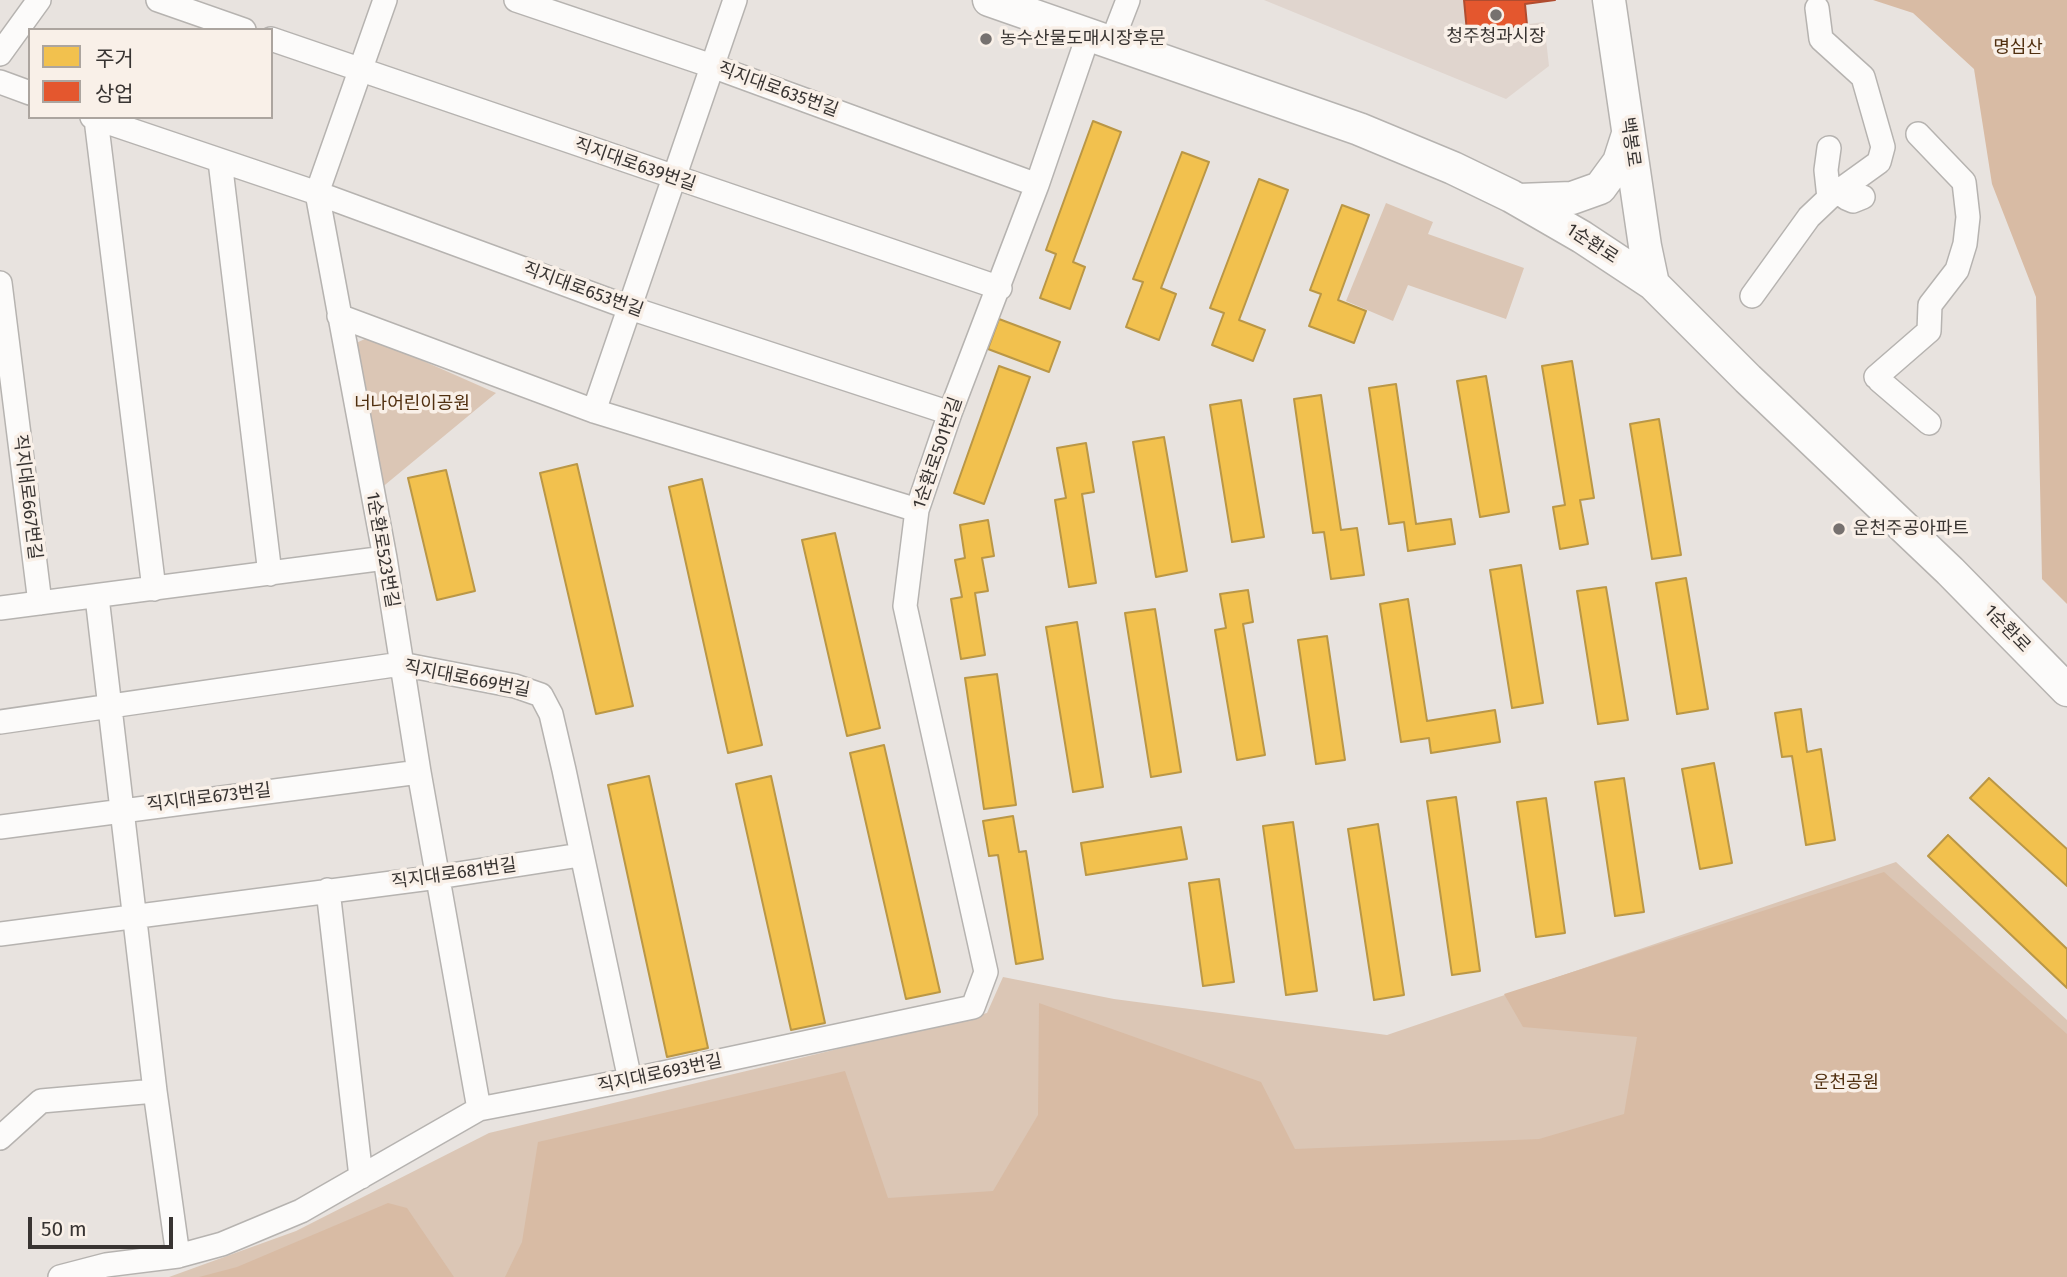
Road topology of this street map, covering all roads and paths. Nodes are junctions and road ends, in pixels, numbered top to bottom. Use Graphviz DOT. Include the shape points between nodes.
graph roads {
  1 [pos="39,0"];
  2 [pos="158,0"];
  3 [pos="385,0"];
  4 [pos="516,0"];
  5 [pos="734,0"];
  6 [pos="989,0"];
  7 [pos="1128,0"];
  8 [pos="1609,0"];
  9 [pos="1817,8"];
  10 [pos="238,28"];
  11 [pos="273,40"];
  12 [pos="1100,40"];
  13 [pos="0,54"];
  14 [pos="712,66"];
  15 [pos="359,70"];
  16 [pos="0,82"];
  17 [pos="28,92"];
  18 [pos="94,119"];
  19 [pos="97,119"];
  20 [pos="1628,133"];
  21 [pos="1918,134"];
  22 [pos="1829,148"];
  23 [pos="219,161"];
  24 [pos="673,179"];
  25 [pos="1037,185"];
  26 [pos="317,193"];
  27 [pos="1835,193"];
  28 [pos="1863,197"];
  29 [pos="1518,200"];
  30 [pos="0,283"];
  31 [pos="1653,284"];
  32 [pos="1000,288"];
  33 [pos="1752,296"];
  34 [pos="630,308"];
  35 [pos="339,316"];
  36 [pos="594,411"];
  37 [pos="950,412"];
  38 [pos="1929,423"];
  39 [pos="917,510"];
  40 [pos="385,558"];
  41 [pos="270,574"];
  42 [pos="154,589"];
  43 [pos="97,597"];
  44 [pos="40,603"];
  45 [pos="0,608"];
  46 [pos="401,664"];
  47 [pos="2067,690"];
  48 [pos="111,707"];
  49 [pos="0,722"];
  50 [pos="419,772"];
  51 [pos="124,809"];
  52 [pos="0,827"];
  53 [pos="580,855"];
  54 [pos="438,877"];
  55 [pos="328,890"];
  56 [pos="137,914"];
  57 [pos="0,934"];
  58 [pos="973,1007"];
  59 [pos="630,1080"];
  60 [pos="155,1091"];
  61 [pos="479,1109"];
  62 [pos="0,1138"];
  63 [pos="361,1177"];
  64 [pos="178,1256"];
  65 [pos="60,1277"];
  1 -- 13 [label="street"];
  2 -- 10 [label="street"];
  3 -- 15 [label="street, 1순환로523번길"];
  4 -- 14 [label="street, 직지대로635번길"];
  5 -- 14 [label="street"];
  6 -- 12 [label="street, 1순환로"];
  7 -- 12 [label="street, 1순환로501번길"];
  8 -- 20 [label="street, 백봉로"];
  9 -- 27 [label="street" via="1821,39 1863,76 1883,147 1879,162"];
  11 -- 15 [label="street, 직지대로639번길"];
  12 -- 25 [label="street, 1순환로501번길"];
  12 -- 29 [label="street, 1순환로" via="1359,129"];
  14 -- 24 [label="street"];
  14 -- 25 [label="street, 직지대로635번길"];
  15 -- 24 [label="street, 직지대로639번길"];
  15 -- 26 [label="street, 1순환로523번길"];
  16 -- 17 [label="street"];
  18 -- 42 [label="street, 직지대로653번길"];
  19 -- 23 [label="street, 직지대로653번길"];
  20 -- 29 [label="street" via="1619,162 1600,188 1572,198"];
  20 -- 31 [label="street, 백봉로"];
  21 -- 38 [label="street" via="1964,182 1965,244 1956,270 1930,304 1929,331 1878,379"];
  22 -- 27 [label="street"];
  23 -- 26 [label="street, 직지대로653번길"];
  23 -- 41 [label="street"];
  24 -- 32 [label="street, 직지대로639번길"];
  24 -- 34 [label="street"];
  25 -- 32 [label="street, 1순환로501번길"];
  26 -- 34 [label="street, 직지대로653번길"];
  26 -- 35 [label="street, 1순환로523번길"];
  27 -- 28 [label="street" via="1853,201"];
  27 -- 33 [label="street" via="1810,217"];
  29 -- 31 [label="street, 1순환로"];
  30 -- 44 [label="street, 직지대로667번길"];
  31 -- 47 [label="street, 1순환로"];
  32 -- 37 [label="street, 1순환로501번길"];
  34 -- 36 [label="street"];
  34 -- 37 [label="street, 직지대로653번길"];
  35 -- 36 [label="street"];
  35 -- 40 [label="street, 1순환로523번길"];
  36 -- 39 [label="street"];
  37 -- 39 [label="street, 1순환로501번길"];
  39 -- 58 [label="street, 1순환로501번길" via="905,606 986,972"];
  40 -- 41 [label="street"];
  40 -- 46 [label="street, 1순환로523번길"];
  41 -- 42 [label="street"];
  42 -- 43 [label="street"];
  43 -- 44 [label="street"];
  43 -- 48 [label="street"];
  44 -- 45 [label="street"];
  46 -- 48 [label="street, 직지대로669번길"];
  46 -- 50 [label="street, 1순환로523번길"];
  46 -- 53 [label="street, 직지대로669번길" via="541,695 551,714"];
  48 -- 49 [label="street, 직지대로669번길"];
  48 -- 51 [label="street"];
  50 -- 51 [label="street, 직지대로673번길"];
  50 -- 54 [label="street, 1순환로523번길"];
  51 -- 52 [label="street, 직지대로673번길"];
  51 -- 56 [label="street"];
  53 -- 54 [label="street, 직지대로681번길"];
  53 -- 59 [label="street, 직지대로669번길"];
  54 -- 55 [label="street, 직지대로681번길"];
  54 -- 61 [label="street, 1순환로523번길"];
  55 -- 56 [label="street, 직지대로681번길"];
  55 -- 63 [label="street"];
  56 -- 57 [label="street, 직지대로681번길"];
  56 -- 60 [label="street"];
  58 -- 59 [label="street, 직지대로693번길"];
  59 -- 61 [label="street, 직지대로693번길"];
  60 -- 62 [label="street" via="41,1101"];
  60 -- 64 [label="street"];
  61 -- 63 [label="street, 직지대로693번길"];
  63 -- 64 [label="street, 직지대로693번길" via="301,1211 222,1244"];
  64 -- 65 [label="street, 직지대로693번길" via="106,1265"];
}
